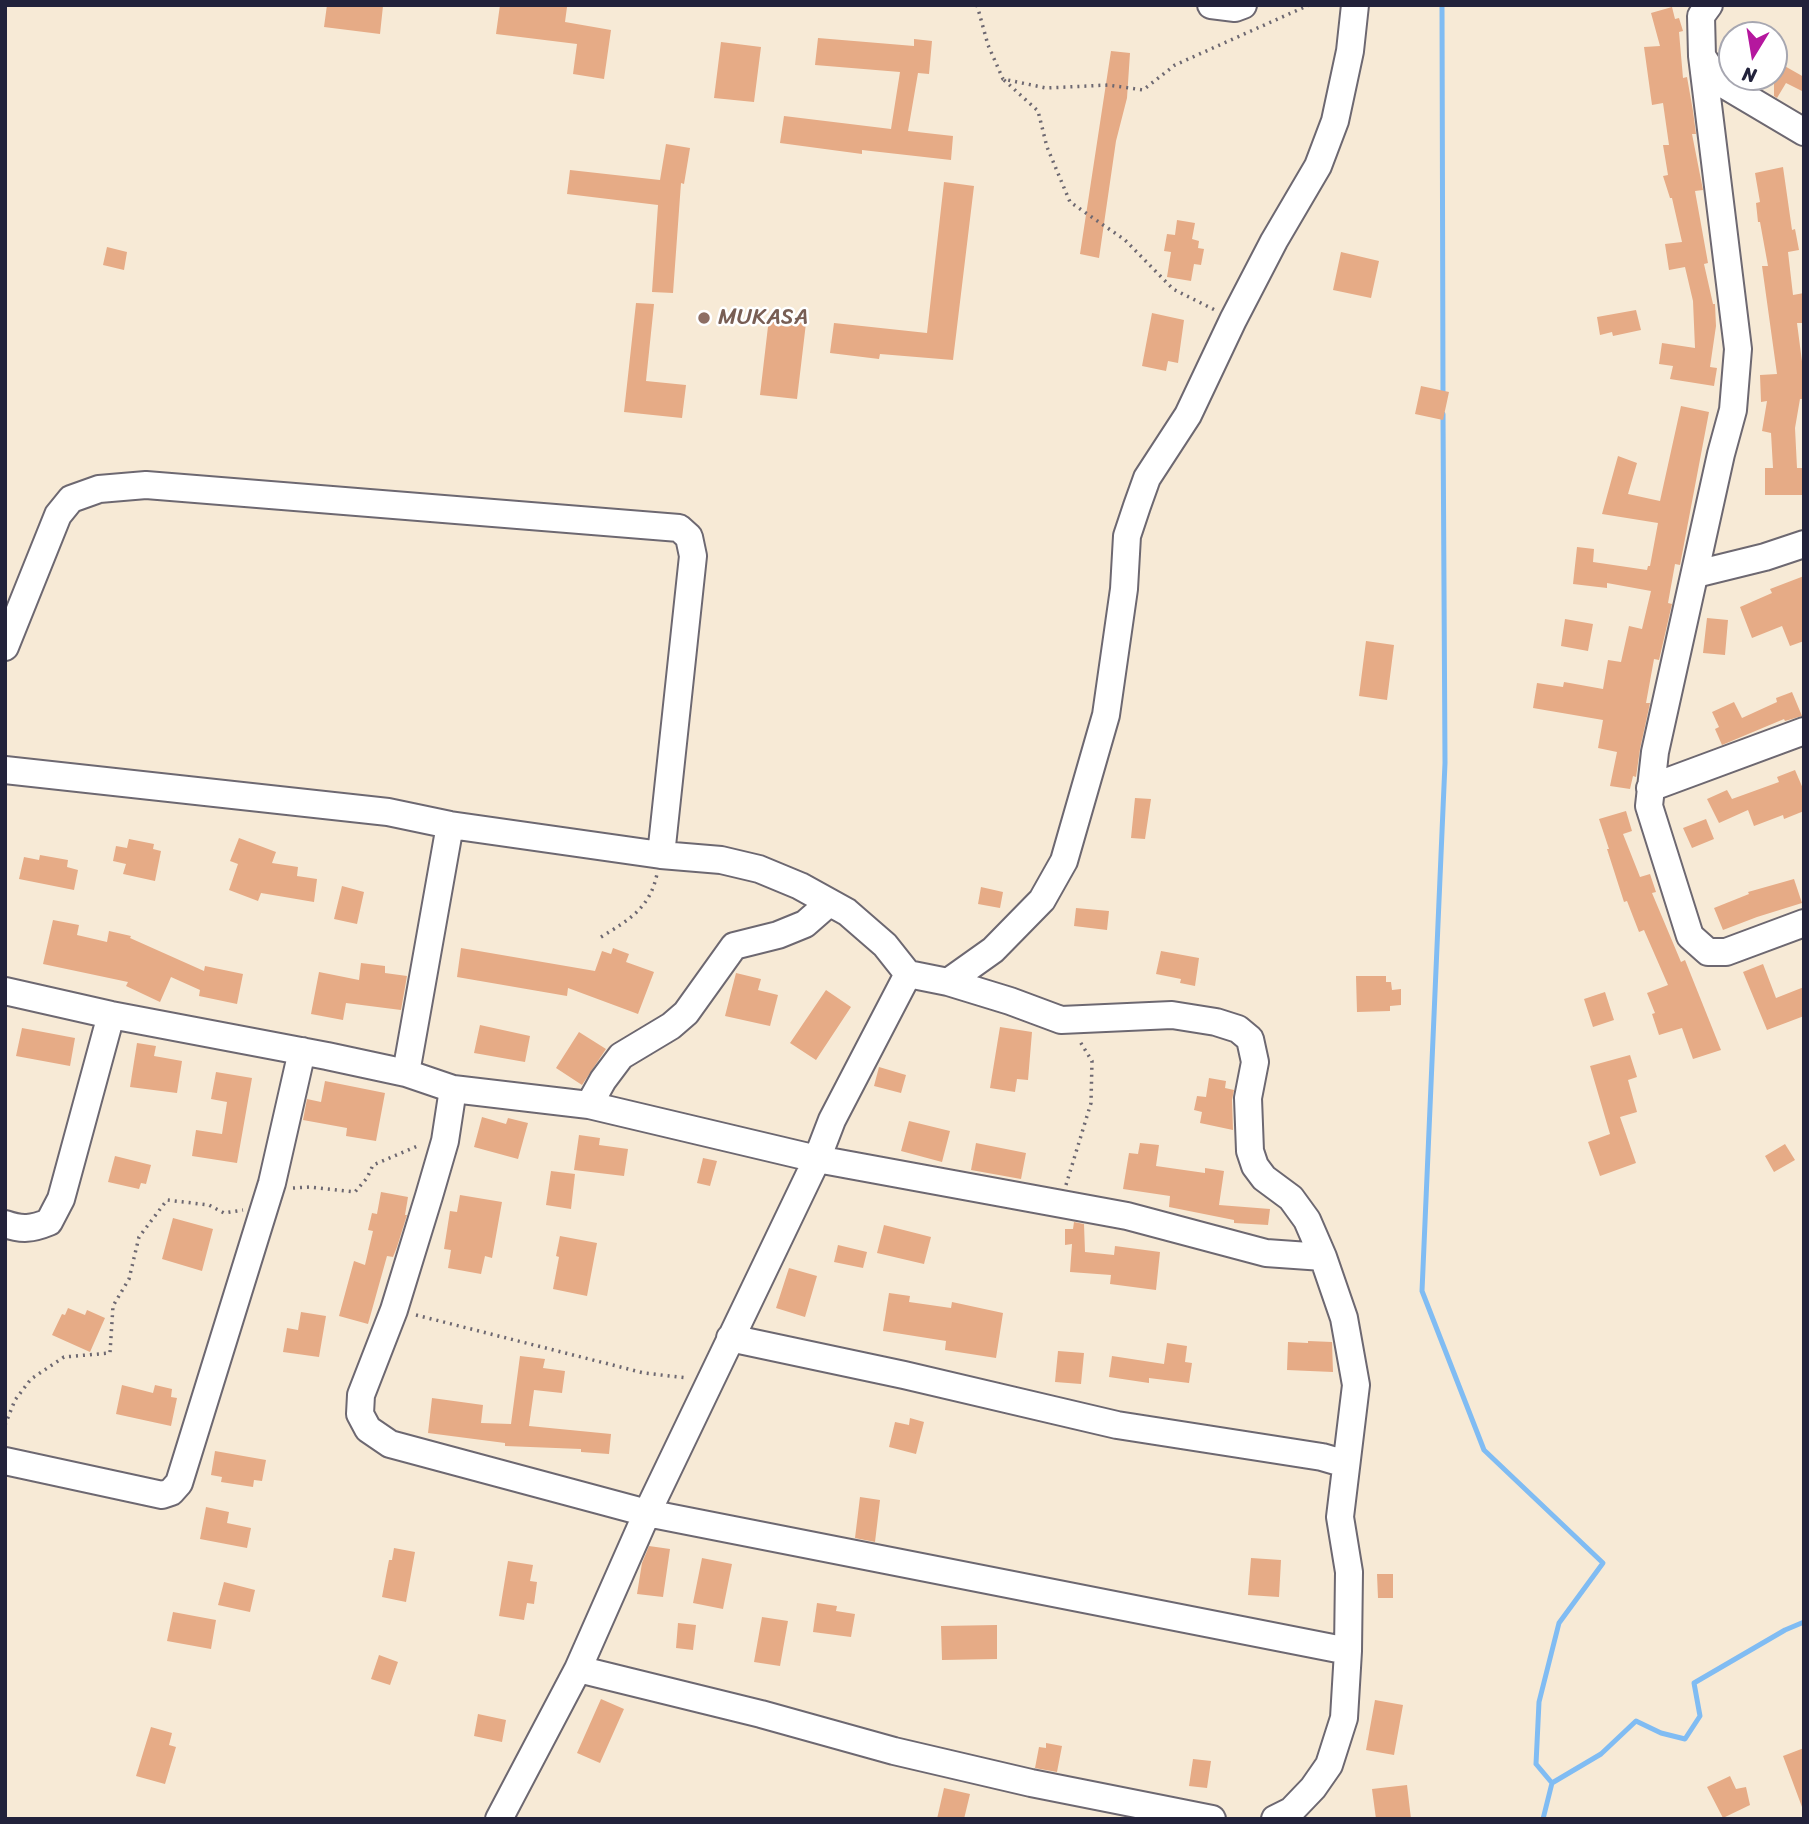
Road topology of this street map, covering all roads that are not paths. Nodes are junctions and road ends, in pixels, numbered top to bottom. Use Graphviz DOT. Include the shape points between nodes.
graph roads {
  1 [pos="1211,5"];
  2 [pos="1243,5"];
  3 [pos="1355,5"];
  4 [pos="1709,5"];
  5 [pos="1702,56"];
  6 [pos="1804,132"];
  7 [pos="1804,544"];
  8 [pos="1696,574"];
  9 [pos="5,647"];
  10 [pos="1804,731"];
  11 [pos="5,770"];
  12 [pos="1650,788"];
  13 [pos="450,825"];
  14 [pos="661,855"];
  15 [pos="829,903"];
  16 [pos="1804,923"];
  17 [pos="908,974"];
  18 [pos="948,982"];
  19 [pos="5,991"];
  20 [pos="111,1015"];
  21 [pos="302,1051"];
  22 [pos="406,1073"];
  23 [pos="453,1089"];
  24 [pos="589,1105"];
  25 [pos="817,1159"];
  26 [pos="5,1224"];
  27 [pos="1323,1257"];
  28 [pos="730,1338"];
  29 [pos="5,1461"];
  30 [pos="1346,1465"];
  31 [pos="647,1513"];
  32 [pos="1348,1651"];
  33 [pos="578,1669"];
  34 [pos="499,1819"];
  35 [pos="1212,1819"];
  36 [pos="1275,1819"];
  1 -- 2 [label="street"];
  3 -- 18 [label="street" via="1335,121 1318,166 1274,241 1188,415 1147,478 1127,536 1106,715 1064,861 1042,900 993,950"];
  4 -- 5 [label="street" via="1701,16"];
  5 -- 6 [label="street" via="1718,82"];
  5 -- 8 [label="street" via="1738,349 1733,410"];
  7 -- 8 [label="street"];
  8 -- 12 [label="street"];
  9 -- 14 [label="street" via="58,515 71,499 99,489 146,485 680,528 689,537 692,556"];
  10 -- 12 [label="street"];
  11 -- 13 [label="street" via="388,812"];
  12 -- 16 [label="street" via="1649,806 1690,936 1708,952 1726,951"];
  13 -- 14 [label="street"];
  13 -- 22 [label="street"];
  14 -- 15 [label="street" via="760,869"];
  15 -- 17 [label="street" via="848,912 885,945"];
  15 -- 24 [label="street" via="805,924 734,946 686,1013 621,1056"];
  17 -- 18 [label="street"];
  17 -- 25 [label="street" via="832,1120"];
  18 -- 27 [label="street" via="1060,1020 1172,1015 1238,1029 1250,1039 1255,1062 1248,1098 1255,1166 1291,1198 1307,1220"];
  19 -- 20 [label="street"];
  20 -- 21 [label="street"];
  20 -- 26 [label="street" via="61,1199 48,1222 32,1229"];
  21 -- 22 [label="street"];
  21 -- 29 [label="street" via="272,1183 179,1483 162,1495"];
  22 -- 23 [label="street"];
  23 -- 24 [label="street"];
  23 -- 31 [label="street" via="445,1141 394,1310 361,1395 360,1414 368,1429 390,1444"];
  24 -- 25 [label="street"];
  25 -- 27 [label="street" via="1139,1219 1266,1253"];
  25 -- 28 [label="street"];
  27 -- 30 [label="street" via="1343,1318 1356,1385"];
  28 -- 30 [label="street" via="1117,1425 1322,1457"];
  28 -- 31 [label="street"];
  30 -- 32 [label="street" via="1340,1517 1349,1572"];
  31 -- 32 [label="street"];
  31 -- 33 [label="street"];
  32 -- 36 [label="street" via="1344,1718 1329,1765 1291,1811"];
  33 -- 34 [label="street"];
  33 -- 35 [label="street" via="919,1757"];
}
